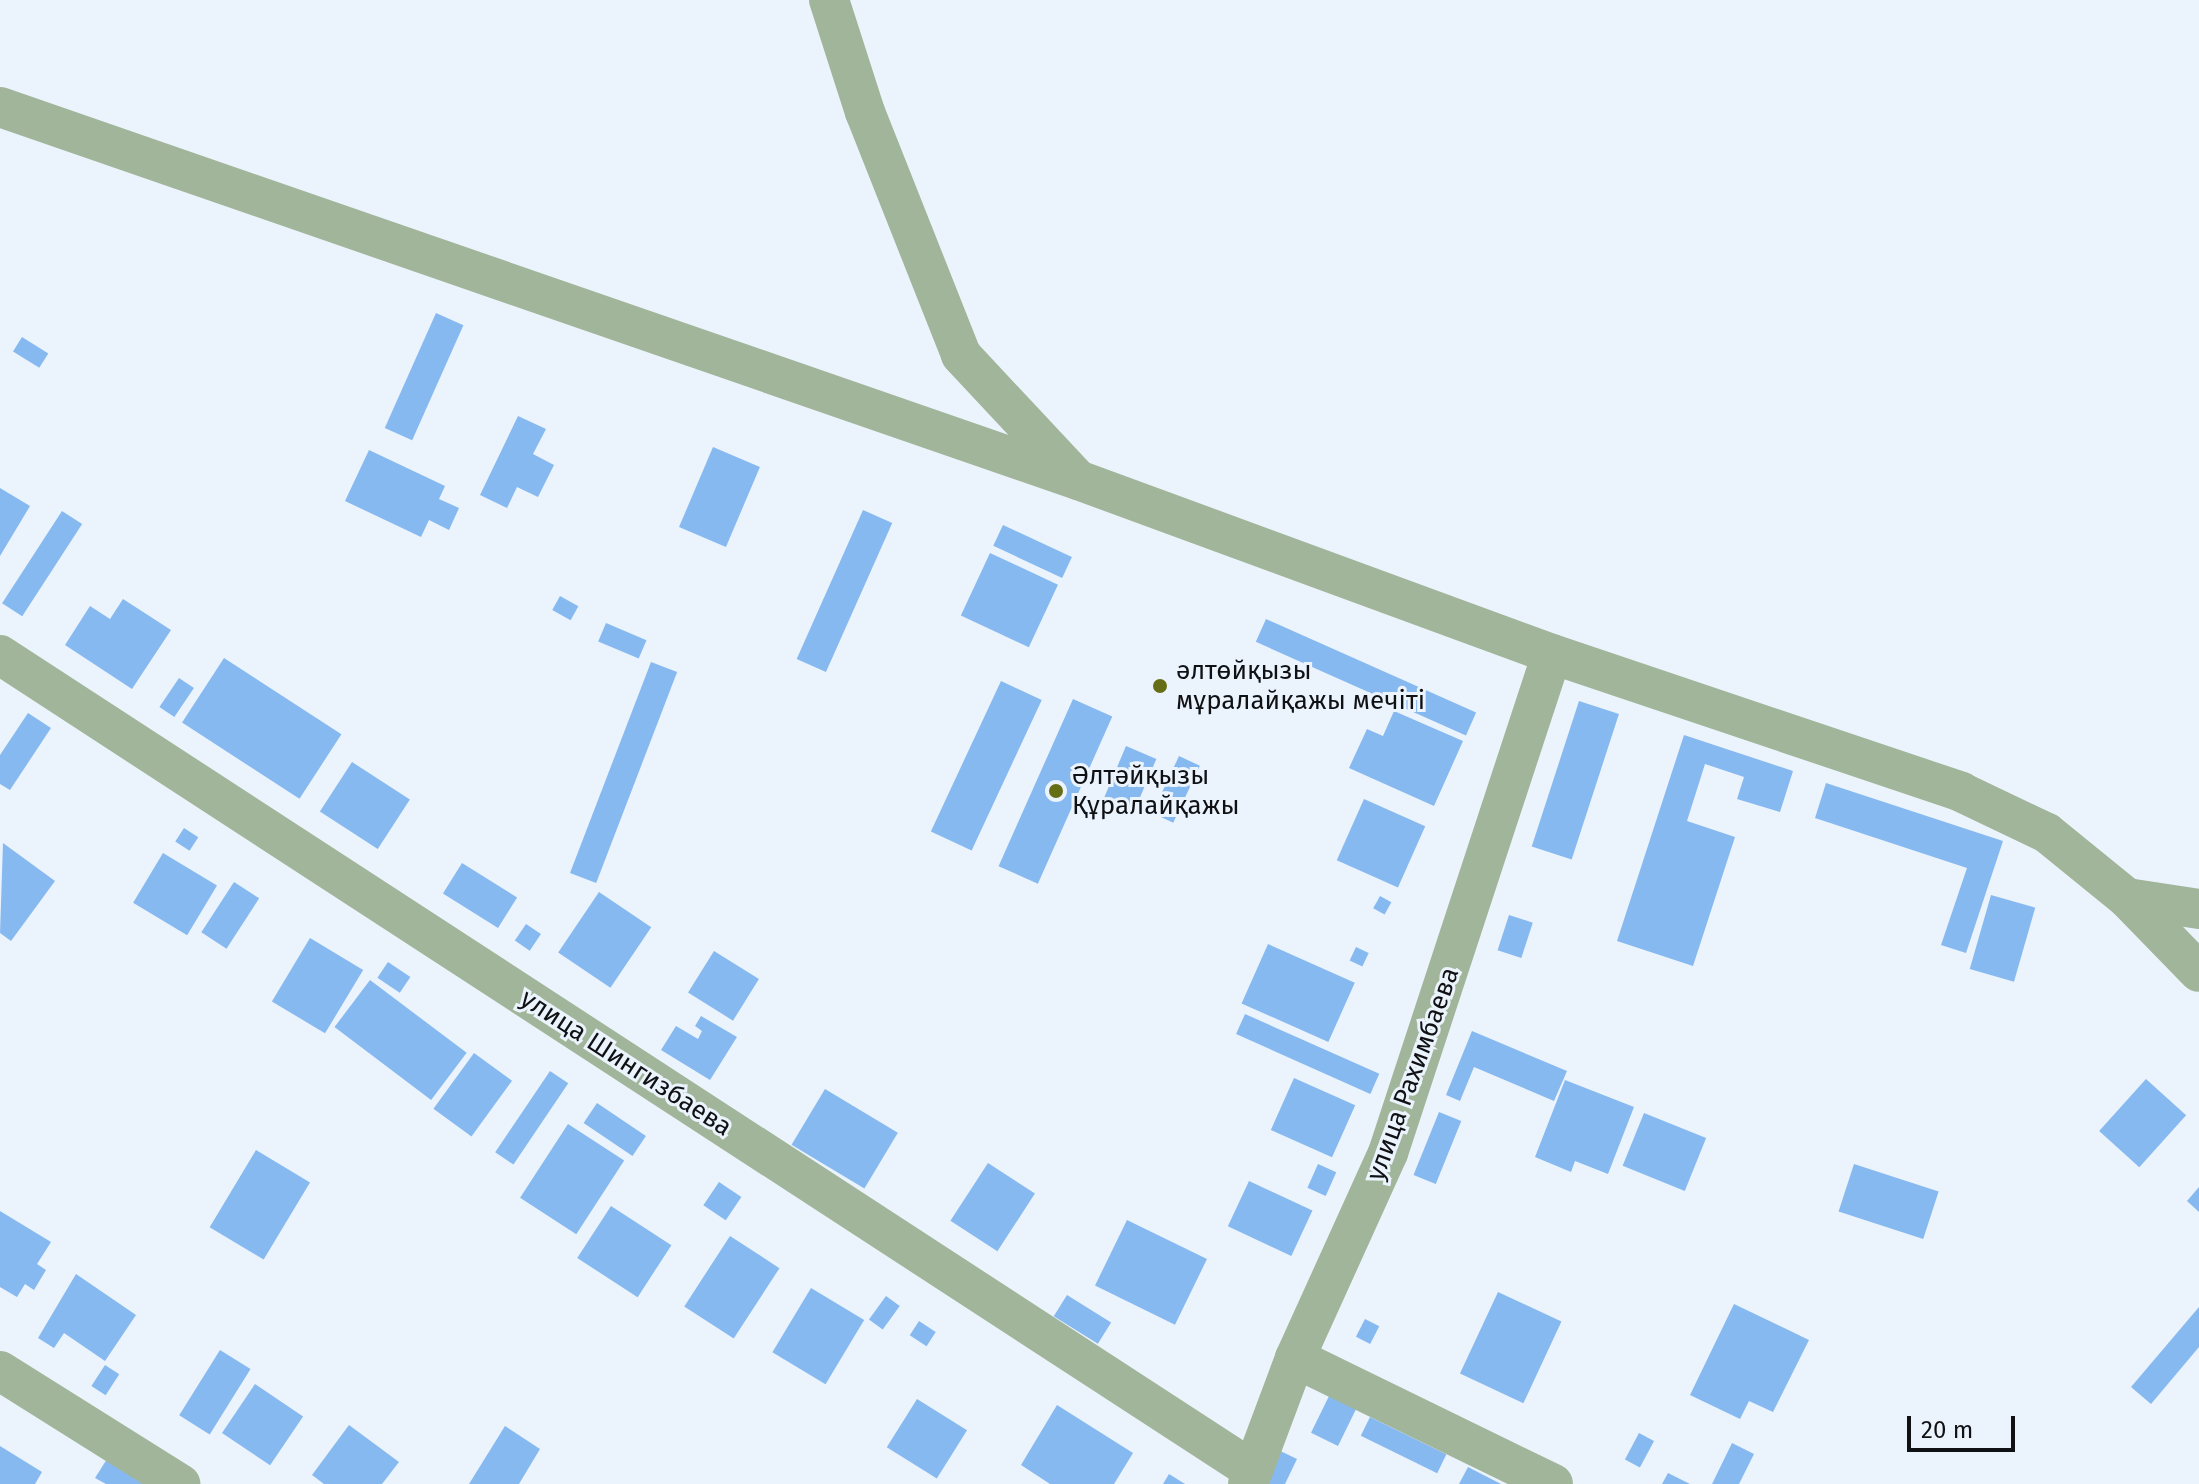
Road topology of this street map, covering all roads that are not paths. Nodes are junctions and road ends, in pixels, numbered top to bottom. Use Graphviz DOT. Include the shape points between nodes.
graph roads {
  1 [pos="829,0"];
  2 [pos="0,107"];
  3 [pos="1078,480"];
  4 [pos="1552,654"];
  5 [pos="0,655"];
  6 [pos="2127,898"];
  7 [pos="2199,909"];
  8 [pos="2199,972"];
  9 [pos="1295,1358"];
  10 [pos="0,1371"];
  11 [pos="1250,1477"];
  12 [pos="180,1484"];
  13 [pos="1553,1484"];
  1 -- 3 [label="street" via="865,112 961,355"];
  2 -- 3 [label="street"];
  3 -- 4 [label="street"];
  4 -- 6 [label="street" via="1961,792 2047,833"];
  4 -- 9 [label="street, улица Рахимбаева" via="1388,1153"];
  5 -- 11 [label="street, улица Шингизбаева"];
  6 -- 7 [label="street"];
  6 -- 8 [label="street"];
  9 -- 11 [label="street, улица Рахимбаева"];
  9 -- 13 [label="street"];
  10 -- 12 [label="street"];
}
